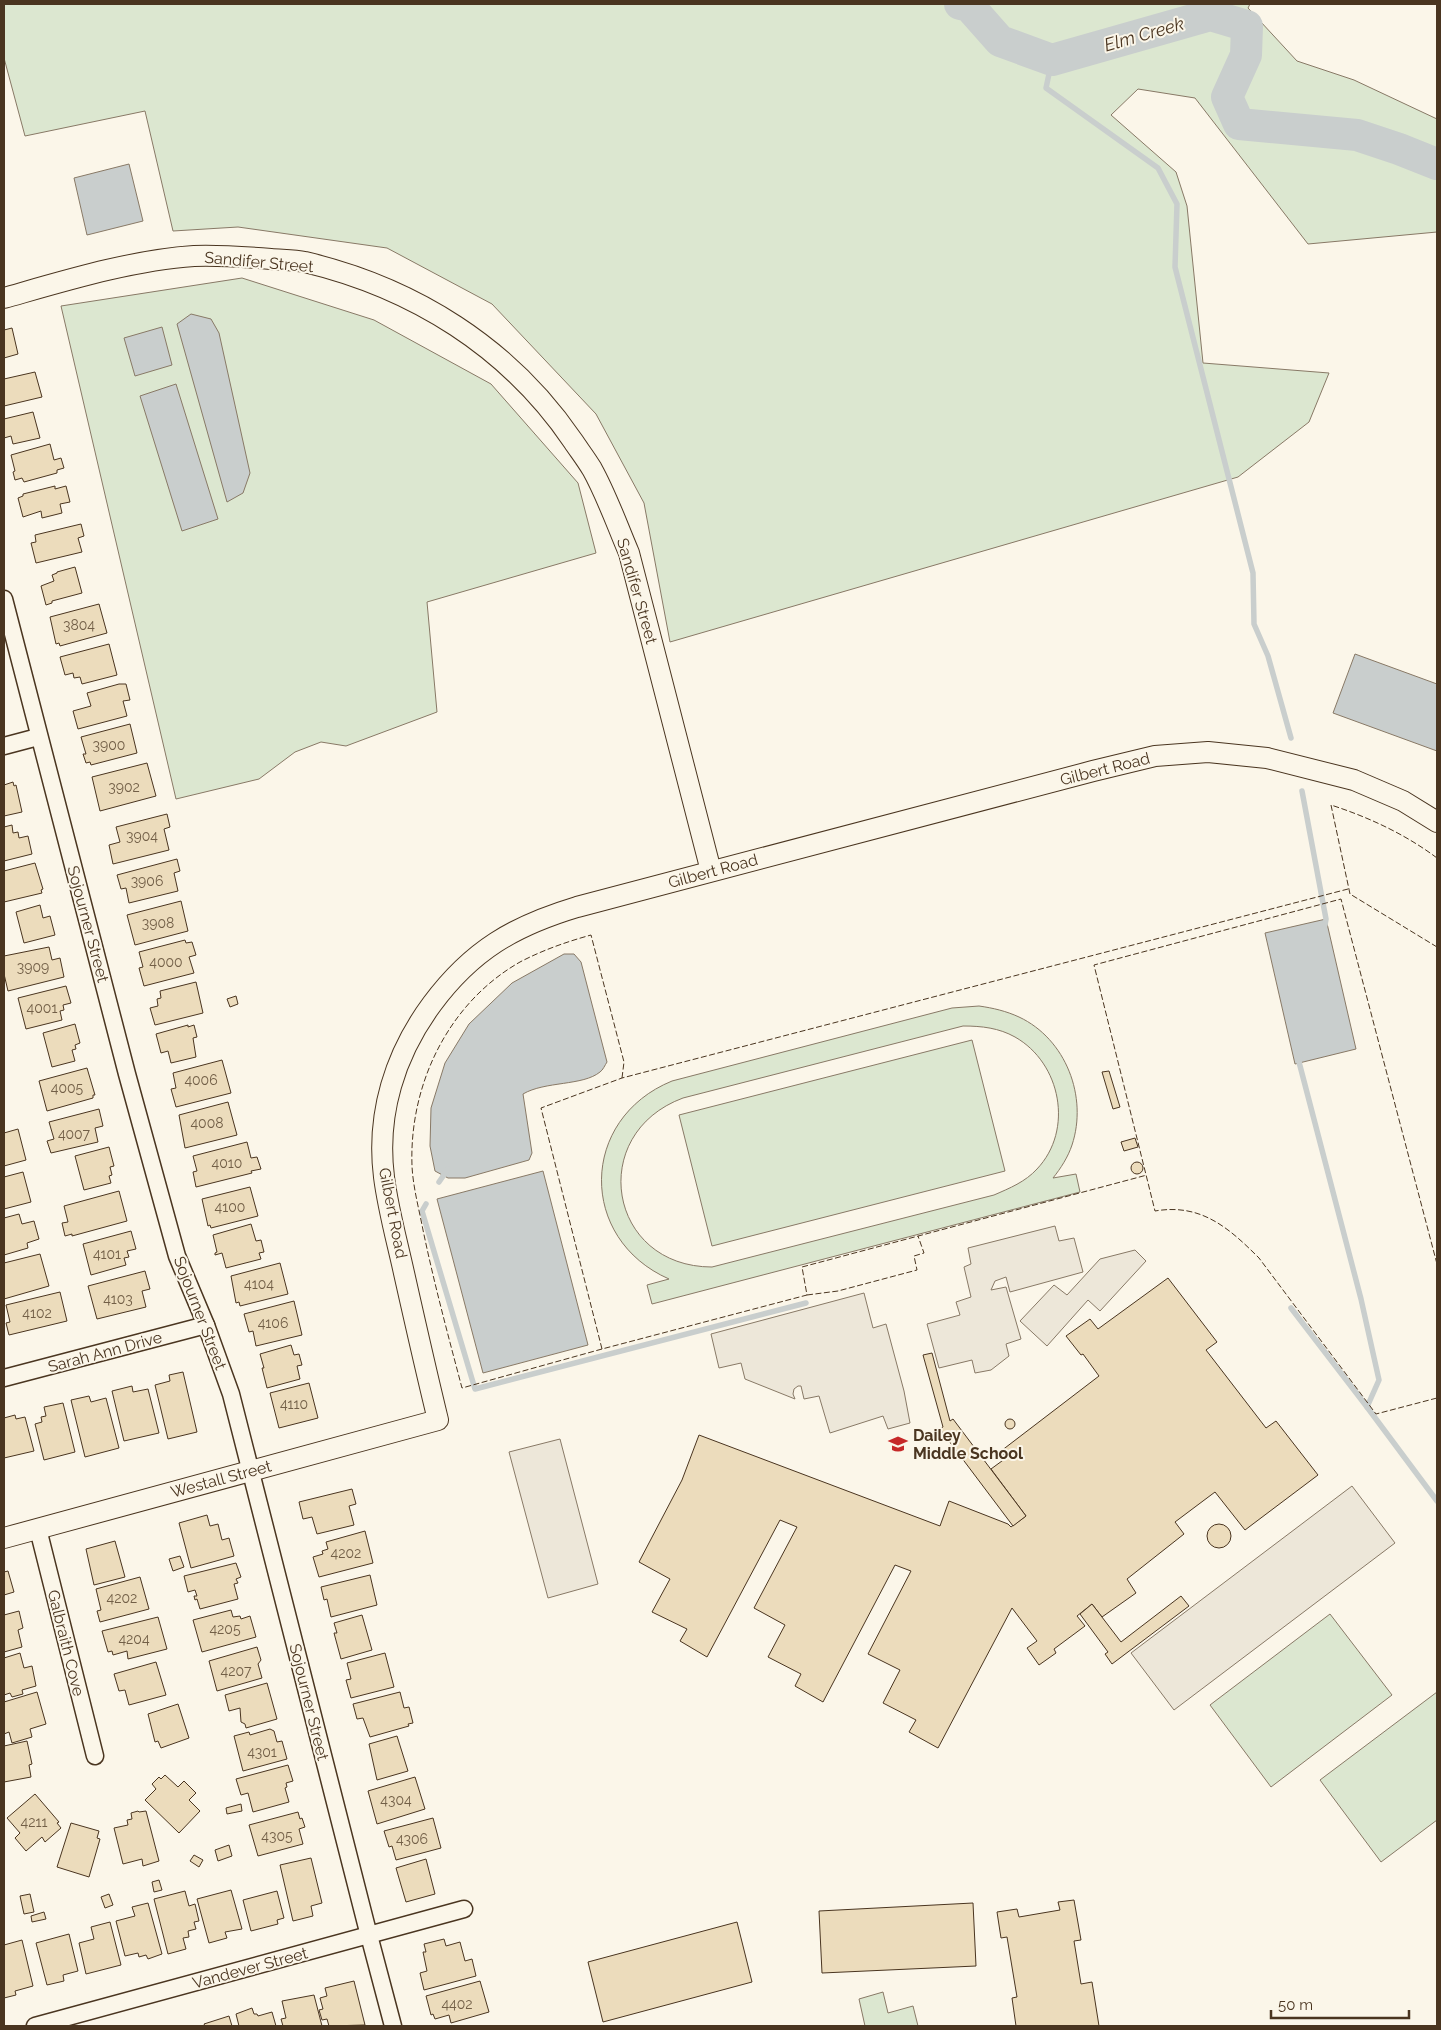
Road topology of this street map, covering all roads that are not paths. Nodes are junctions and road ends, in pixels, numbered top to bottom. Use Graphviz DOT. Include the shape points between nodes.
graph roads {
  1 [pos="4,298"];
  2 [pos="4,599"];
  3 [pos="38,736"];
  4 [pos="4,746"];
  5 [pos="1437,822"];
  6 [pos="711,871"];
  7 [pos="206,1325"];
  8 [pos="4,1378"];
  9 [pos="438,1420"];
  10 [pos="250,1471"];
  11 [pos="38,1529"];
  12 [pos="4,1538"];
  13 [pos="95,1756"];
  14 [pos="464,1909"];
  15 [pos="368,1935"];
  16 [pos="35,2026"];
  17 [pos="394,2026"];
  1 -- 6 [label="street, Sandifer Street" via="140,264 194,256 241,256 303,262 351,275 414,300 454,324 492,353 520,376 557,417 592,469 610,508 629,553"];
  2 -- 3 [label="street, Sojourner Street"];
  3 -- 4 [label="street"];
  3 -- 7 [label="street, Sojourner Street" via="177,1256"];
  5 -- 6 [label="street, Gilbert Road" via="1403,801 1354,780 1267,758 1208,752 1155,756"];
  6 -- 9 [label="street, Gilbert Road" via="546,917 493,943 445,986 406,1045 386,1103 384,1177"];
  7 -- 8 [label="street, Sarah Ann Drive"];
  7 -- 10 [label="street, Sojourner Street" via="231,1394"];
  9 -- 10 [label="street, Westall Street"];
  10 -- 11 [label="street, Westall Street"];
  10 -- 15 [label="street, Sojourner Street"];
  11 -- 12 [label="street, Westall Street"];
  11 -- 13 [label="street, Galbraith Cove"];
  14 -- 15 [label="street, Vandever Street"];
  15 -- 16 [label="street, Vandever Street"];
  15 -- 17 [label="street, Sojourner Street"];
}
